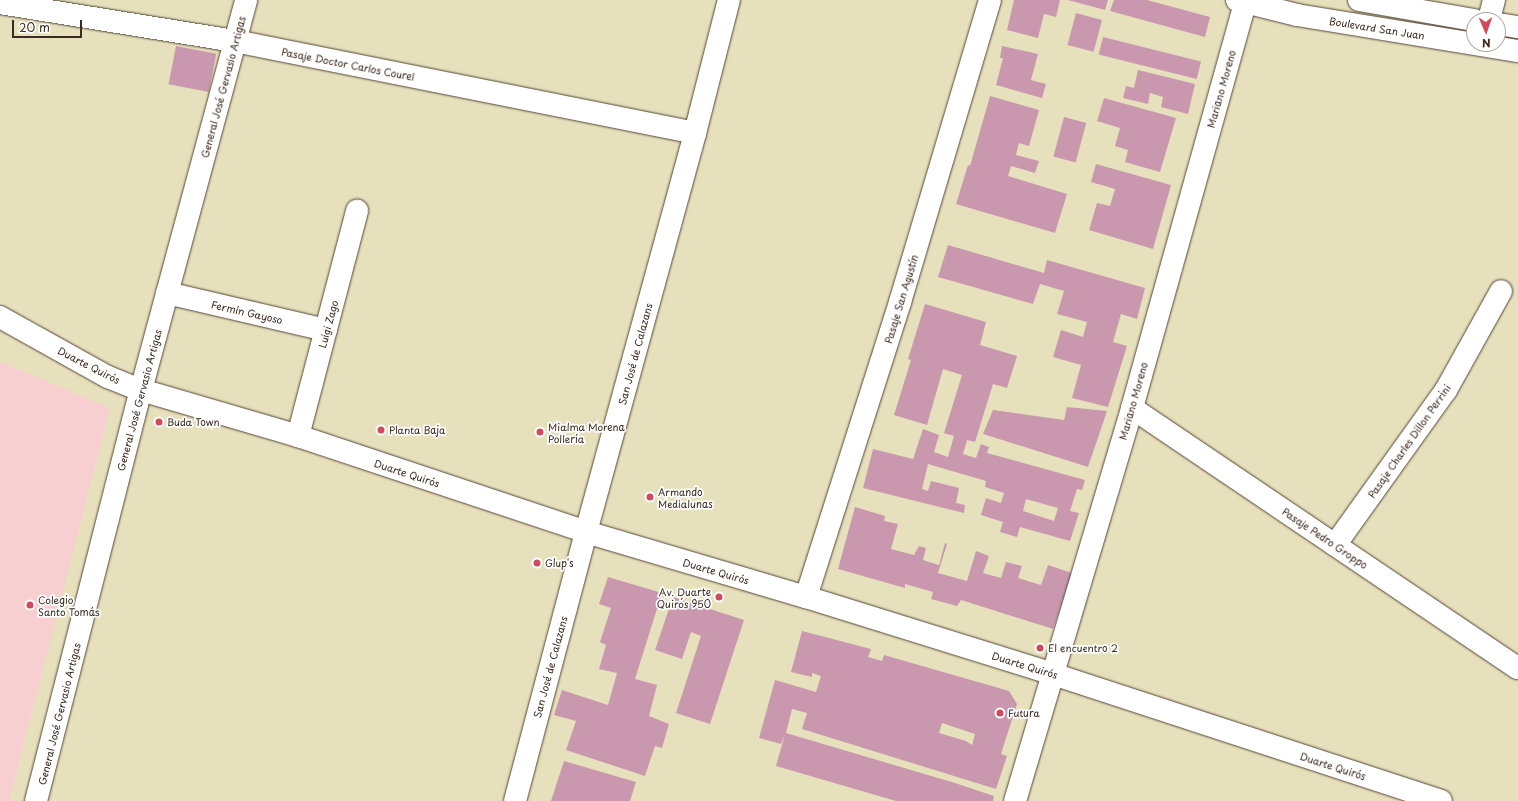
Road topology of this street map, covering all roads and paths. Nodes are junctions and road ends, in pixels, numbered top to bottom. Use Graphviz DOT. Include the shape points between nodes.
graph roads {
  1 [pos="246,0"];
  2 [pos="729,0"];
  3 [pos="990,0"];
  4 [pos="1359,0"];
  5 [pos="1494,0"];
  6 [pos="1243,1"];
  7 [pos="0,3"];
  8 [pos="1491,12"];
  9 [pos="1466,19"];
  10 [pos="1506,25"];
  11 [pos="1518,27"];
  12 [pos="235,41"];
  13 [pos="1518,51"];
  14 [pos="695,133"];
  15 [pos="357,211"];
  16 [pos="1501,291"];
  17 [pos="167,293"];
  18 [pos="0,317"];
  19 [pos="326,330"];
  20 [pos="141,390"];
  21 [pos="1132,408"];
  22 [pos="298,436"];
  23 [pos="586,532"];
  24 [pos="1335,545"];
  25 [pos="806,597"];
  26 [pos="1518,668"];
  27 [pos="1053,674"];
  28 [pos="36,801"];
  29 [pos="515,801"];
  30 [pos="1015,801"];
  31 [pos="1441,801"];
  1 -- 12 [label="street, General José Gervasio Artigas"];
  2 -- 14 [label="street, San José de Calazans"];
  3 -- 25 [label="street, Pasaje San Agustín" via="900,302"];
  4 -- 9 [label="street"];
  5 -- 8 [label="street"];
  6 -- 13 [label="street, Boulevard San Juan" via="1297,16"];
  6 -- 21 [label="street, Mariano Moreno"];
  7 -- 12 [label="street, Pasaje Doctor Carlos Courel"];
  10 -- 11 [label="street"];
  12 -- 14 [label="street, Pasaje Doctor Carlos Courel"];
  12 -- 17 [label="street, General José Gervasio Artigas"];
  14 -- 23 [label="street, San José de Calazans"];
  15 -- 19 [label="street, Luigi Zago"];
  16 -- 24 [label="street, Pasaje Charles Dillon Perrini" via="1446,390"];
  17 -- 19 [label="street, Fermín Gayoso"];
  17 -- 20 [label="street, General José Gervasio Artigas"];
  18 -- 20 [label="street, Duarte Quirós" via="108,377"];
  19 -- 22 [label="street, Luigi Zago"];
  20 -- 22 [label="street, Duarte Quirós"];
  20 -- 28 [label="street, General José Gervasio Artigas"];
  21 -- 24 [label="street, Pasaje Pedro Groppo"];
  21 -- 27 [label="street, Mariano Moreno"];
  22 -- 23 [label="street, Duarte Quirós"];
  23 -- 25 [label="street, Duarte Quirós"];
  23 -- 29 [label="street, San José de Calazans"];
  24 -- 26 [label="street, Pasaje Pedro Groppo"];
  25 -- 27 [label="street, Duarte Quirós"];
  27 -- 30 [label="street, Mariano Moreno"];
  27 -- 31 [label="street, Duarte Quirós"];
}
